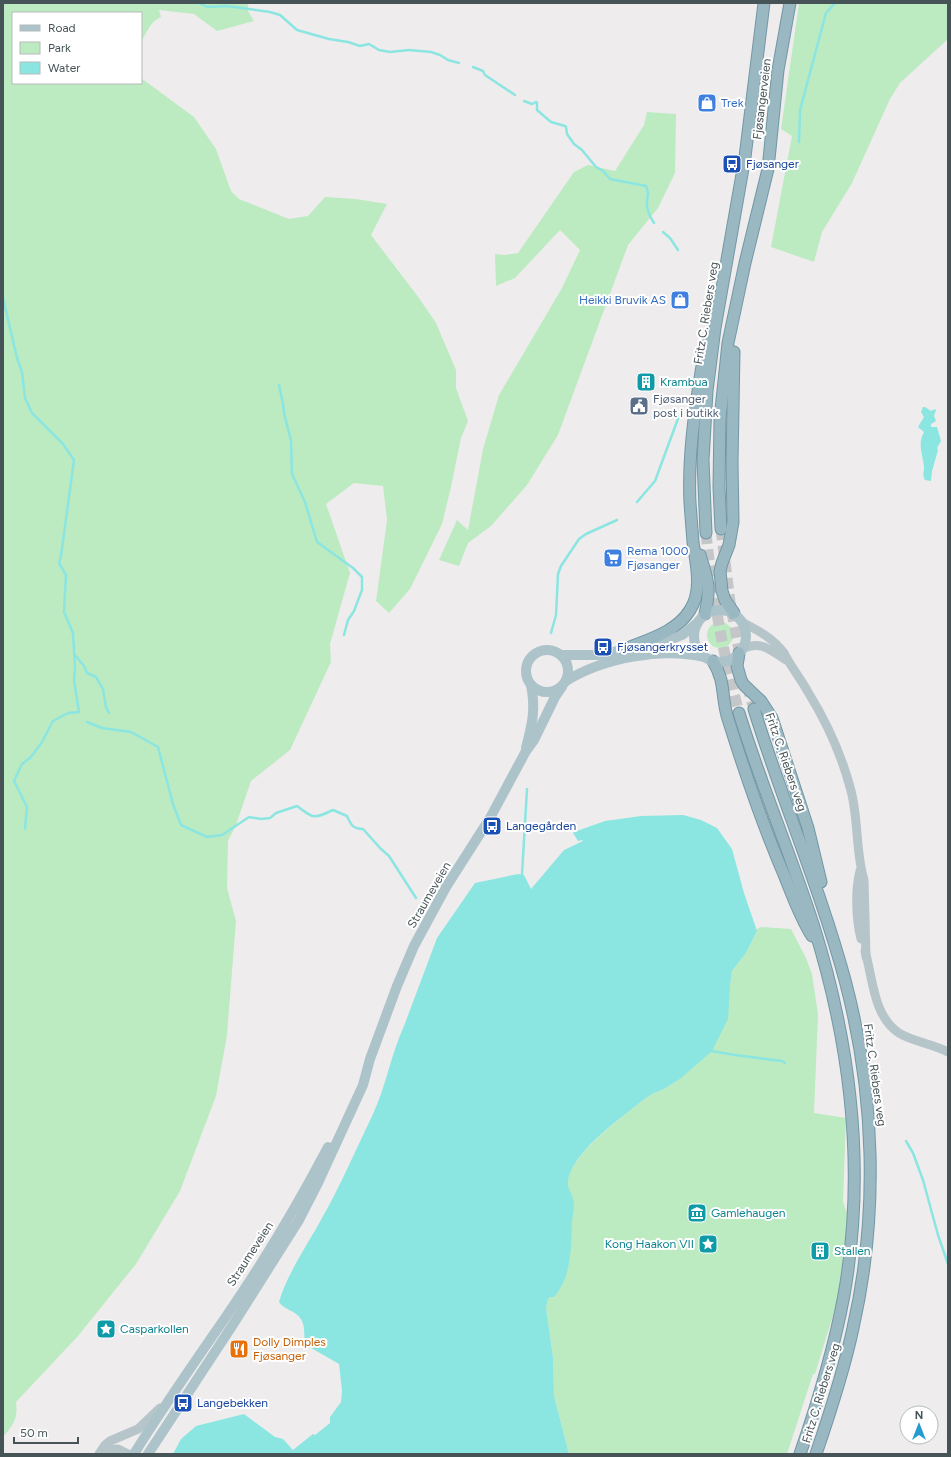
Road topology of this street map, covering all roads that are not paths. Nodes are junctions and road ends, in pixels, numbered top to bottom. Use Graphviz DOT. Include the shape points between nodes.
graph roads {
  1 [pos="764,3"];
  2 [pos="790,3"];
  3 [pos="739,194"];
  4 [pos="733,320"];
  5 [pos="715,328"];
  6 [pos="721,529"];
  7 [pos="692,533"];
  8 [pos="706,533"];
  9 [pos="734,613"];
  10 [pos="705,614"];
  11 [pos="742,622"];
  12 [pos="696,624"];
  13 [pos="623,650"];
  14 [pos="741,651"];
  15 [pos="561,655"];
  16 [pos="709,659"];
  17 [pos="788,662"];
  18 [pos="564,684"];
  19 [pos="531,685"];
  20 [pos="754,709"];
  21 [pos="739,713"];
  22 [pos="526,751"];
  23 [pos="821,950"];
  24 [pos="845,981"];
  25 [pos="948,1052"];
  26 [pos="370,1059"];
  27 [pos="168,1400"];
  28 [pos="100,1452"];
  29 [pos="149,1452"];
  30 [pos="128,1454"];
  31 [pos="134,1454"];
  32 [pos="139,1454"];
  33 [pos="800,1454"];
  34 [pos="816,1454"];
  1 -- 3 [label="highway, Fjøsangerveien"];
  2 -- 4 [label="highway, Fjøsangerveien" via="778,70 768,169"];
  3 -- 5 [label="highway, Fritz C. Riebers veg"];
  4 -- 6 [label="highway" via="727,349 720,420"];
  4 -- 9 [label="highway" via="733,522 729,546 720,572 725,600"];
  5 -- 7 [label="highway" via="704,350 692,427"];
  5 -- 8 [label="highway, Fritz C. Riebers veg" via="704,442"];
  7 -- 10 [label="highway" via="709,588"];
  7 -- 13 [label="highway" via="697,585 690,610 675,626 662,634"];
  9 -- 10 [label="main road" via="716,610"];
  9 -- 11 [label="main road"];
  10 -- 12 [label="main road"];
  11 -- 14 [label="main road" via="746,639"];
  11 -- 17 [label="main road" via="773,640"];
  12 -- 13 [label="main road" via="682,635 665,642"];
  12 -- 16 [label="main road" via="694,642 700,652"];
  13 -- 15 [label="main road" via="598,655"];
  14 -- 16 [label="main road" via="727,661"];
  14 -- 17 [label="main road" via="751,645 759,645 775,652"];
  14 -- 24 [label="highway" via="737,666 741,680 770,714 808,828 831,914"];
  15 -- 18 [label="main road" via="568,667"];
  15 -- 19 [label="main road" via="555,651 543,650 534,654 526,667"];
  16 -- 18 [label="main road, Straumeveien" via="678,652 641,656 580,672"];
  16 -- 23 [label="highway" via="721,676 726,716 776,857 804,922"];
  17 -- 25 [label="main road" via="821,714 850,786 856,813 860,869 856,885 858,922 880,1010 886,1021 899,1034"];
  18 -- 19 [label="main road" via="549,693 536,690"];
  18 -- 22 [label="main road, Straumeveien"];
  19 -- 22 [label="main road, Straumeveien" via="534,700 533,716"];
  20 -- 24 [label="highway, Fritz C. Riebers veg" via="770,761 819,895"];
  21 -- 23 [label="highway, Fritz C. Riebers veg"];
  22 -- 26 [label="main road, Straumeveien" via="490,818 421,932 397,986"];
  23 -- 33 [label="highway, Fritz C. Riebers veg" via="849,1082 855,1188 852,1238 838,1324 822,1387"];
  24 -- 34 [label="highway, Fritz C. Riebers veg" via="865,1081 870,1138 869,1210 864,1269 854,1327"];
  26 -- 27 [label="main road, Straumeveien" via="328,1147 291,1214 226,1317"];
  26 -- 29 [label="main road, Straumeveien" via="360,1092 299,1220"];
  27 -- 28 [label="main road" via="138,1429 110,1441"];
  27 -- 31 [label="main road, Straumeveien"];
  28 -- 30 [label="main road" via="118,1449"];
  29 -- 32 [label="main road"];
}
